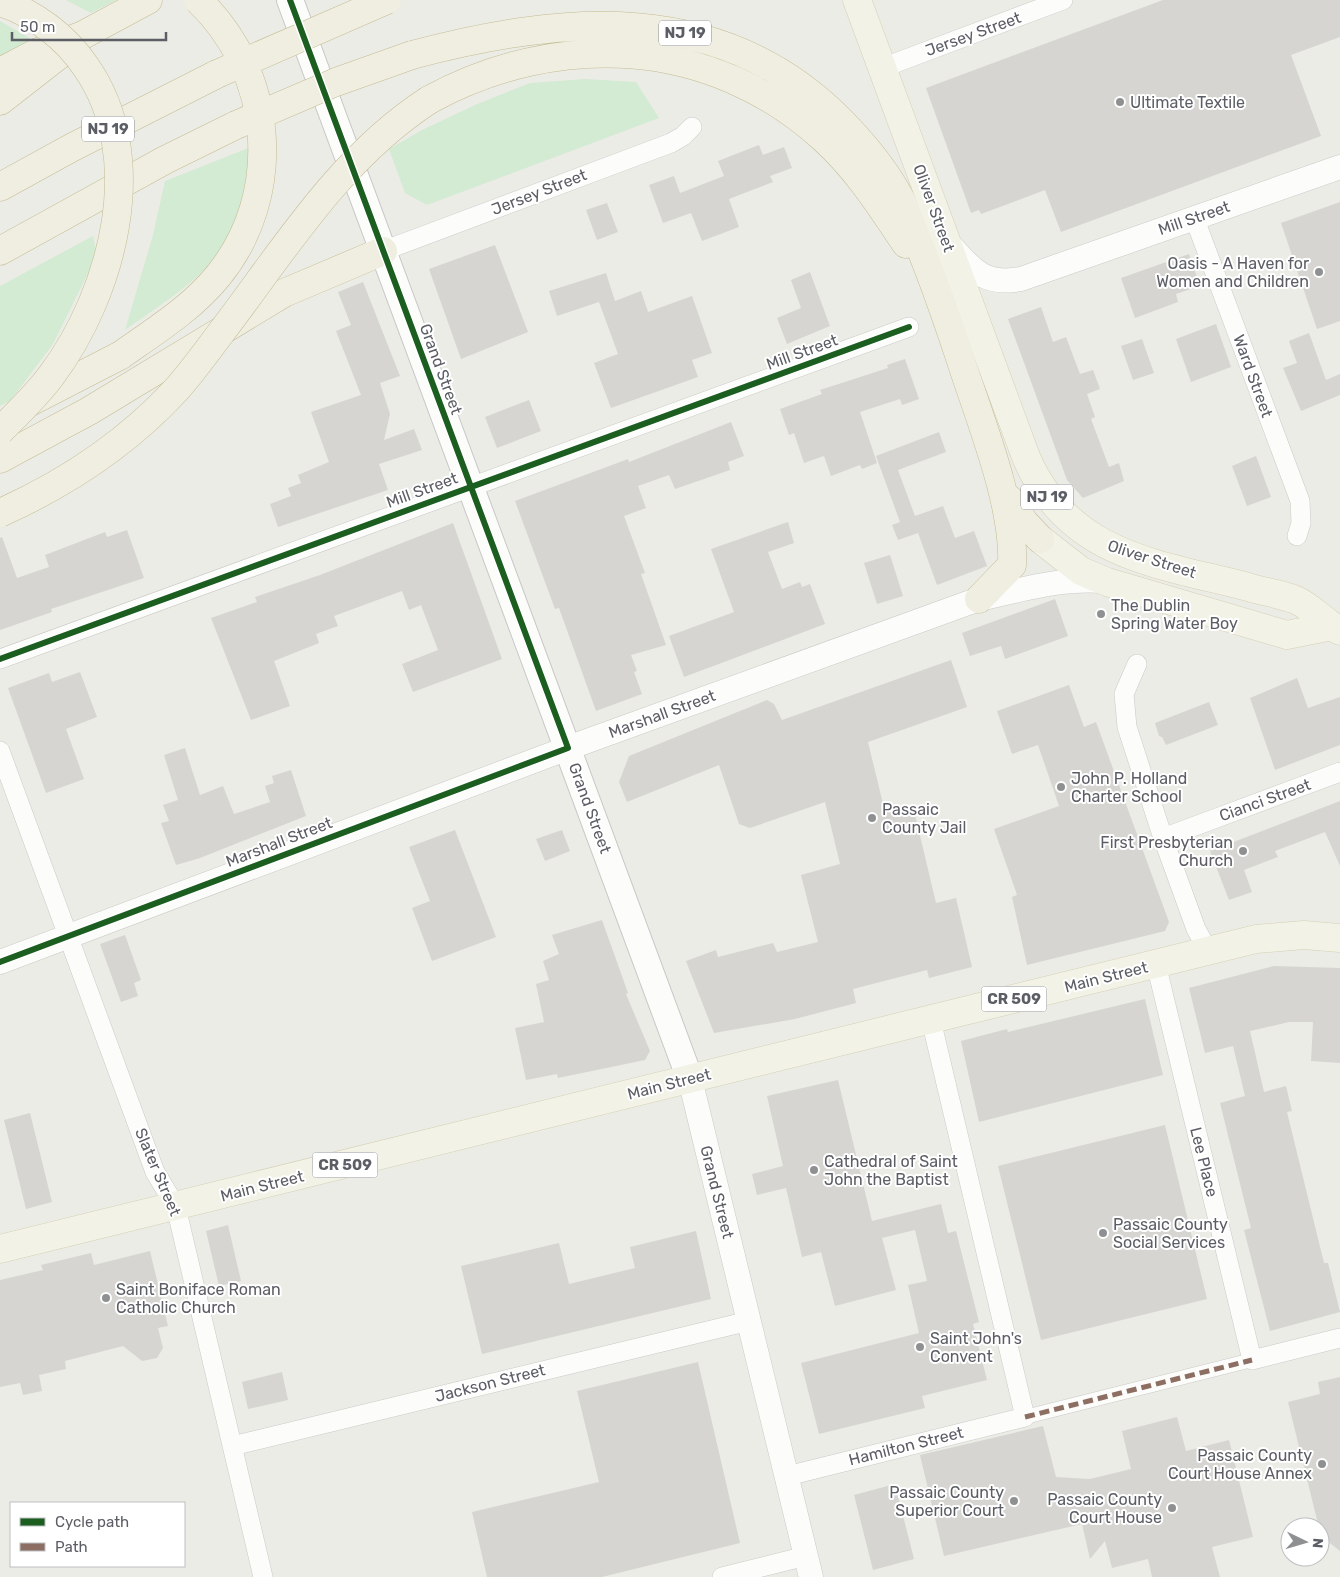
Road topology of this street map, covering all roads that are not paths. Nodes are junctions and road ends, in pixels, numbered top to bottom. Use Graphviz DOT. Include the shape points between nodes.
graph roads {
  1 [pos="148,0"];
  2 [pos="198,0"];
  3 [pos="290,0"];
  4 [pos="387,0"];
  5 [pos="857,0"];
  6 [pos="1063,0"];
  7 [pos="0,2"];
  8 [pos="83,35"];
  9 [pos="882,68"];
  10 [pos="0,72"];
  11 [pos="0,101"];
  12 [pos="692,128"];
  13 [pos="1340,167"];
  14 [pos="0,187"];
  15 [pos="1194,217"];
  16 [pos="946,242"];
  17 [pos="383,250"];
  18 [pos="0,251"];
  19 [pos="939,293"];
  20 [pos="909,327"];
  21 [pos="0,417"];
  22 [pos="0,431"];
  23 [pos="0,459"];
  24 [pos="997,473"];
  25 [pos="470,486"];
  26 [pos="0,513"];
  27 [pos="1297,536"];
  28 [pos="1040,540"];
  29 [pos="1107,582"];
  30 [pos="979,599"];
  31 [pos="1336,629"];
  32 [pos="0,659"];
  33 [pos="1137,664"];
  34 [pos="568,748"];
  35 [pos="0,751"];
  36 [pos="1340,772"];
  37 [pos="1162,838"];
  38 [pos="68,937"];
  39 [pos="1340,938"];
  40 [pos="1208,951"];
  41 [pos="0,962"];
  42 [pos="1156,964"];
  43 [pos="931,1020"];
  44 [pos="690,1079"];
  45 [pos="176,1207"];
  46 [pos="0,1249"];
  47 [pos="749,1321"];
  48 [pos="1340,1338"];
  49 [pos="1252,1360"];
  50 [pos="1025,1417"];
  51 [pos="232,1446"];
  52 [pos="786,1476"];
  53 [pos="809,1567"];
  54 [pos="263,1577"];
  55 [pos="722,1577"];
  1 -- 8 [label="highway"];
  2 -- 21 [label="highway, bridge" via="238,50 256,95 263,143 258,190 243,236 218,276 193,302 121,355"];
  3 -- 17 [label="main road, Grand Street"];
  4 -- 14 [label="highway, NJ 19, bridge" via="217,74"];
  5 -- 9 [label="main road, Oliver Street / NJ 19"];
  6 -- 9 [label="street, Jersey Street"];
  7 -- 22 [label="highway, bridge" via="47,26 75,53 93,77 112,118 120,177 112,237 89,309 52,375"];
  8 -- 10 [label="highway" via="38,52"];
  8 -- 11 [label="highway"];
  9 -- 16 [label="main road, Oliver Street / NJ 19"];
  12 -- 17 [label="street, Jersey Street" via="671,143"];
  13 -- 15 [label="street, Mill Street"];
  15 -- 16 [label="street, Mill Street" via="1041,274 1004,282 982,276"];
  15 -- 27 [label="street, Ward Street" via="1300,502 1301,523"];
  16 -- 31 [label="main road, Oliver Street / NJ 19" via="1026,458 1040,487 1061,513 1087,535 1119,551 1297,600"];
  17 -- 23 [label="highway" via="277,297 89,411"];
  17 -- 25 [label="main road, Grand Street"];
  18 -- 19 [label="highway, NJ 19, bridge" via="236,125 336,82 412,55 503,33 596,24 662,28 698,36 745,53 792,78 822,102 873,157 899,196"];
  19 -- 24 [label="highway, NJ 19"];
  19 -- 26 [label="highway, bridge" via="846,161 801,120 763,96 722,76 656,58 603,52 542,58 491,71 456,86 429,100 390,128 342,173 199,362 152,415 72,476"];
  20 -- 25 [label="street, Mill Street"];
  24 -- 28 [label="highway, NJ 19" via="1010,502"];
  24 -- 30 [label="highway" via="1012,534 1012,565"];
  25 -- 32 [label="street, Mill Street"];
  25 -- 34 [label="main road, Grand Street"];
  28 -- 29 [label="main road, Oliver Street / NJ 19" via="1082,571"];
  29 -- 30 [label="street, Marshall Street" via="1064,580"];
  29 -- 31 [label="main road, Oliver Street / NJ 19" via="1287,635"];
  30 -- 34 [label="street, Marshall Street"];
  33 -- 37 [label="street" via="1124,694 1124,710"];
  34 -- 38 [label="street, Marshall Street"];
  34 -- 44 [label="main road, Grand Street"];
  35 -- 38 [label="street, Slater Street"];
  36 -- 37 [label="street, Cianci Street"];
  37 -- 40 [label="street" via="1196,929"];
  38 -- 41 [label="street, Marshall Street"];
  38 -- 45 [label="street, Slater Street" via="155,1172"];
  39 -- 40 [label="main road, Main Street / CR 509" via="1283,936"];
  40 -- 42 [label="main road, Main Street / CR 509"];
  42 -- 43 [label="main road, Main Street / CR 509"];
  42 -- 49 [label="street, Lee Place"];
  43 -- 44 [label="main road, Main Street / CR 509"];
  43 -- 50 [label="street"];
  44 -- 45 [label="main road, Main Street / CR 509"];
  44 -- 47 [label="street, Grand Street"];
  45 -- 46 [label="main road, Main Street / CR 509"];
  45 -- 51 [label="street, Slater Street"];
  47 -- 51 [label="street, Jackson Street"];
  47 -- 52 [label="street, Grand Street"];
  48 -- 49 [label="street"];
  49 -- 50 [label="street"];
  50 -- 52 [label="street, Hamilton Street"];
  51 -- 54 [label="street, Slater Street"];
  52 -- 53 [label="street, Grand Street"];
  53 -- 55 [label="street"];
}
